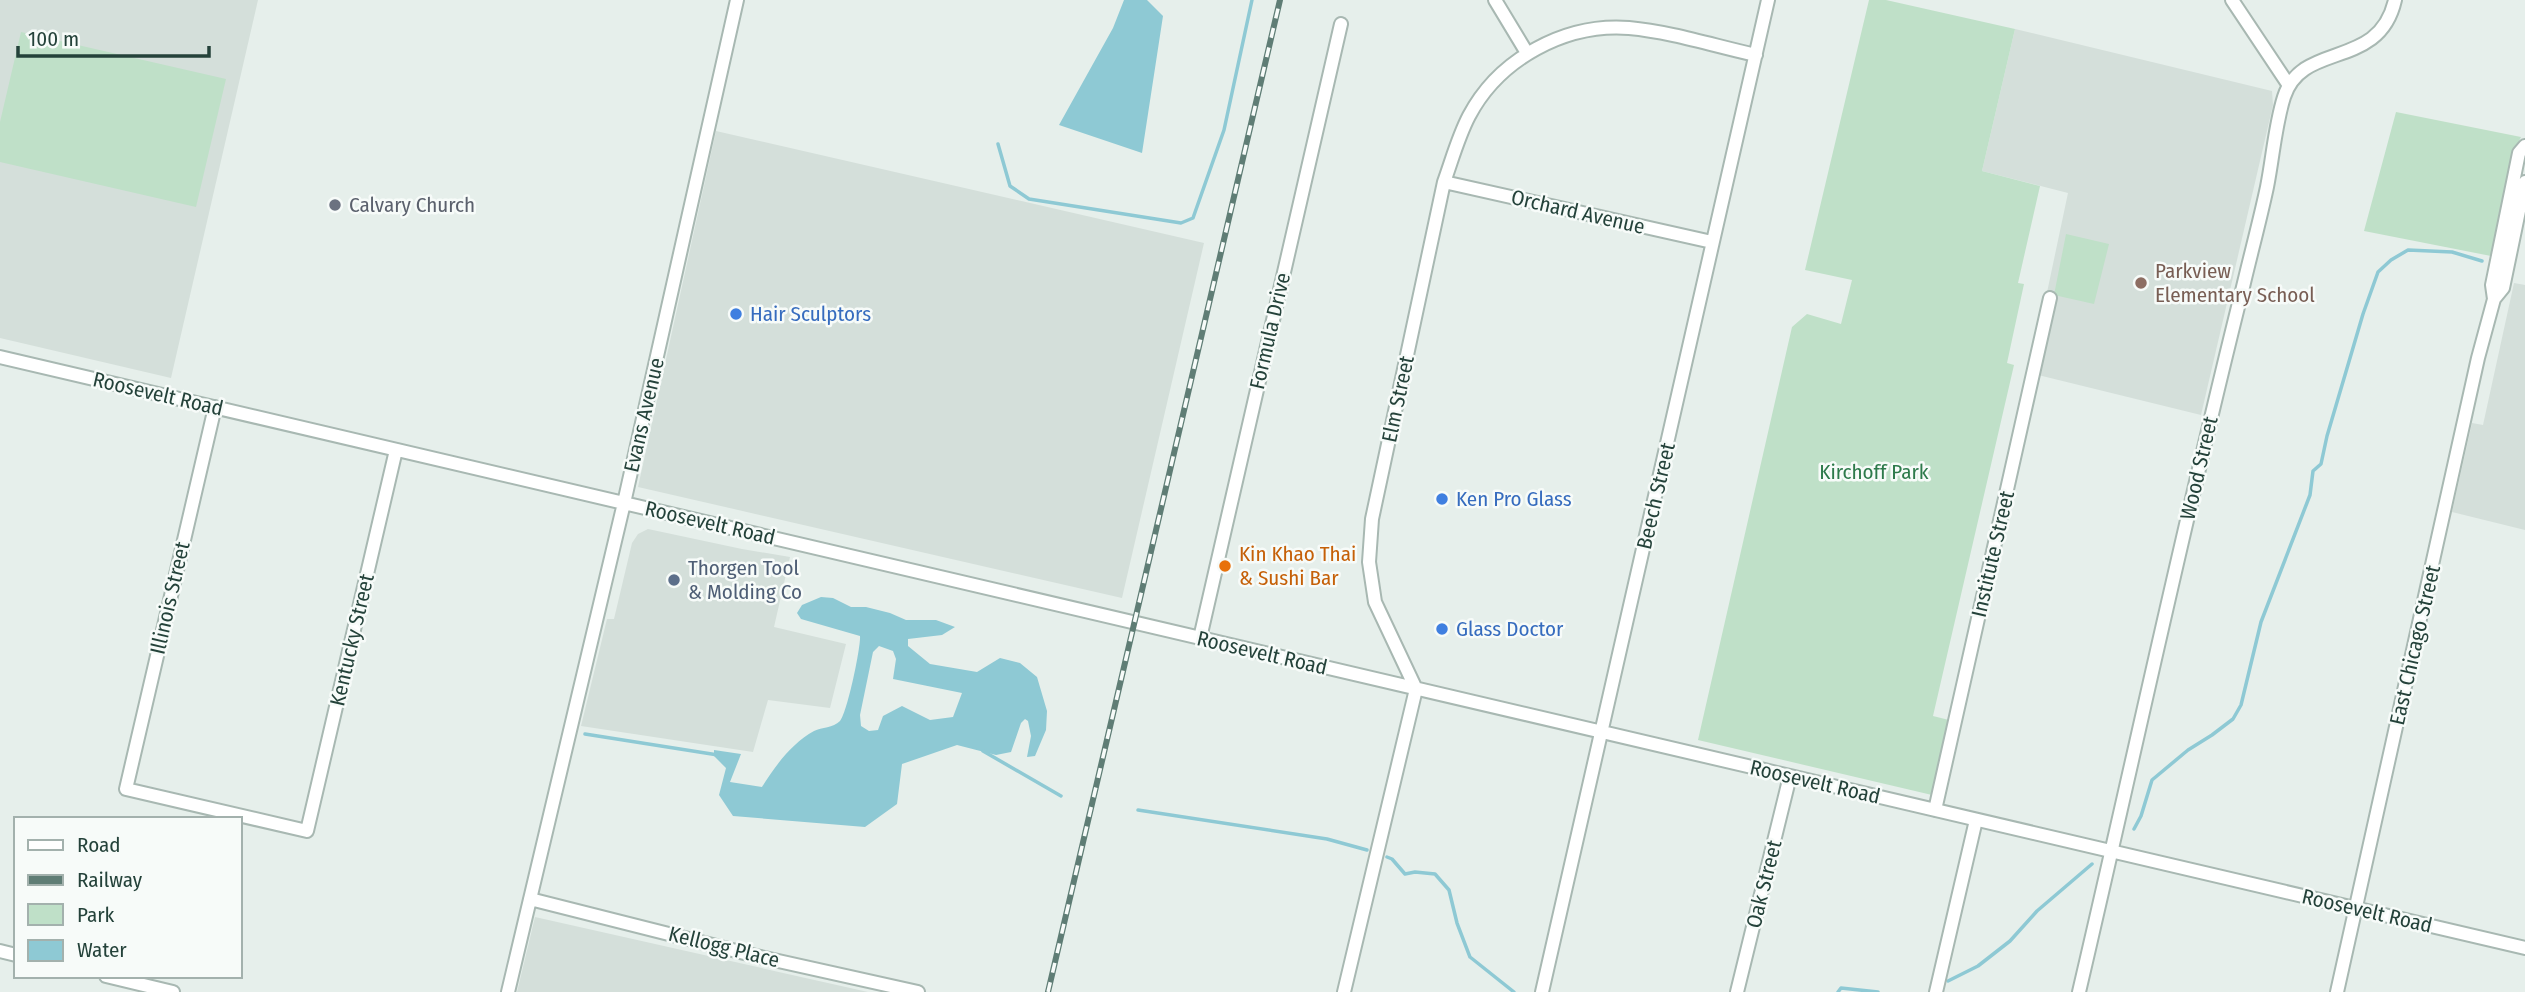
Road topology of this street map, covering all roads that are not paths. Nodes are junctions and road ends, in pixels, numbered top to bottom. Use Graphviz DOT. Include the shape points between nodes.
graph roads {
  1 [pos="737,0"];
  2 [pos="1495,0"];
  3 [pos="1768,0"];
  4 [pos="2232,0"];
  5 [pos="2395,0"];
  6 [pos="1341,24"];
  7 [pos="1527,53"];
  8 [pos="1756,55"];
  9 [pos="2288,84"];
  10 [pos="2525,146"];
  11 [pos="1444,182"];
  12 [pos="2525,182"];
  13 [pos="1712,242"];
  14 [pos="2050,298"];
  15 [pos="2494,299"];
  16 [pos="0,357"];
  17 [pos="215,407"];
  18 [pos="397,450"];
  19 [pos="624,503"];
  20 [pos="1200,638"];
  21 [pos="1416,689"];
  22 [pos="1603,732"];
  23 [pos="1790,776"];
  24 [pos="1935,810"];
  25 [pos="1976,820"];
  26 [pos="307,831"];
  27 [pos="2112,852"];
  28 [pos="530,899"];
  29 [pos="2356,909"];
  30 [pos="2525,948"];
  31 [pos="114,978"];
  32 [pos="173,992"];
  33 [pos="508,992"];
  34 [pos="918,992"];
  35 [pos="1344,992"];
  36 [pos="1542,992"];
  37 [pos="1737,992"];
  38 [pos="1936,992"];
  39 [pos="2079,992"];
  40 [pos="2337,992"];
  1 -- 19 [label="street, Evans Avenue"];
  2 -- 7 [label="street"];
  3 -- 8 [label="street, Beech Street"];
  4 -- 9 [label="street"];
  5 -- 9 [label="street" via="2387,24 2371,41 2310,66"];
  6 -- 20 [label="street, Formula Drive"];
  7 -- 8 [label="street, Elm Street" via="1576,33 1611,28"];
  7 -- 11 [label="street, Elm Street" via="1479,99 1458,139"];
  8 -- 13 [label="street, Beech Street"];
  9 -- 27 [label="street, Wood Street"];
  10 -- 15 [label="street, East Chicago Street" via="2519,153 2492,285"];
  11 -- 13 [label="street, Orchard Avenue"];
  11 -- 21 [label="street, Elm Street" via="1372,519 1368,562 1375,602"];
  12 -- 15 [label="street, East Chicago Street" via="2503,288"];
  13 -- 22 [label="street, Beech Street"];
  14 -- 24 [label="street, Institute Street"];
  15 -- 29 [label="street, East Chicago Street"];
  16 -- 17 [label="street, Roosevelt Road"];
  17 -- 18 [label="street, Roosevelt Road"];
  17 -- 26 [label="street, Illinois Street" via="126,789"];
  18 -- 19 [label="street, Roosevelt Road"];
  18 -- 26 [label="street, Kentucky Street"];
  19 -- 20 [label="street, Roosevelt Road"];
  19 -- 28 [label="street, Evans Avenue"];
  20 -- 21 [label="street, Roosevelt Road"];
  21 -- 22 [label="street, Roosevelt Road"];
  21 -- 35 [label="street"];
  22 -- 23 [label="street, Roosevelt Road"];
  22 -- 36 [label="street, Beech Street"];
  23 -- 24 [label="street, Roosevelt Road"];
  23 -- 37 [label="street, Oak Street"];
  24 -- 25 [label="street, Roosevelt Road"];
  25 -- 27 [label="street, Roosevelt Road"];
  25 -- 38 [label="street"];
  27 -- 29 [label="street, Roosevelt Road"];
  27 -- 39 [label="street, Wood Street"];
  28 -- 33 [label="street, Evans Avenue"];
  28 -- 34 [label="street, Kellogg Place"];
  29 -- 30 [label="street, Roosevelt Road"];
  29 -- 40 [label="street, East Chicago Street"];
  31 -- 32 [label="street"];
}
